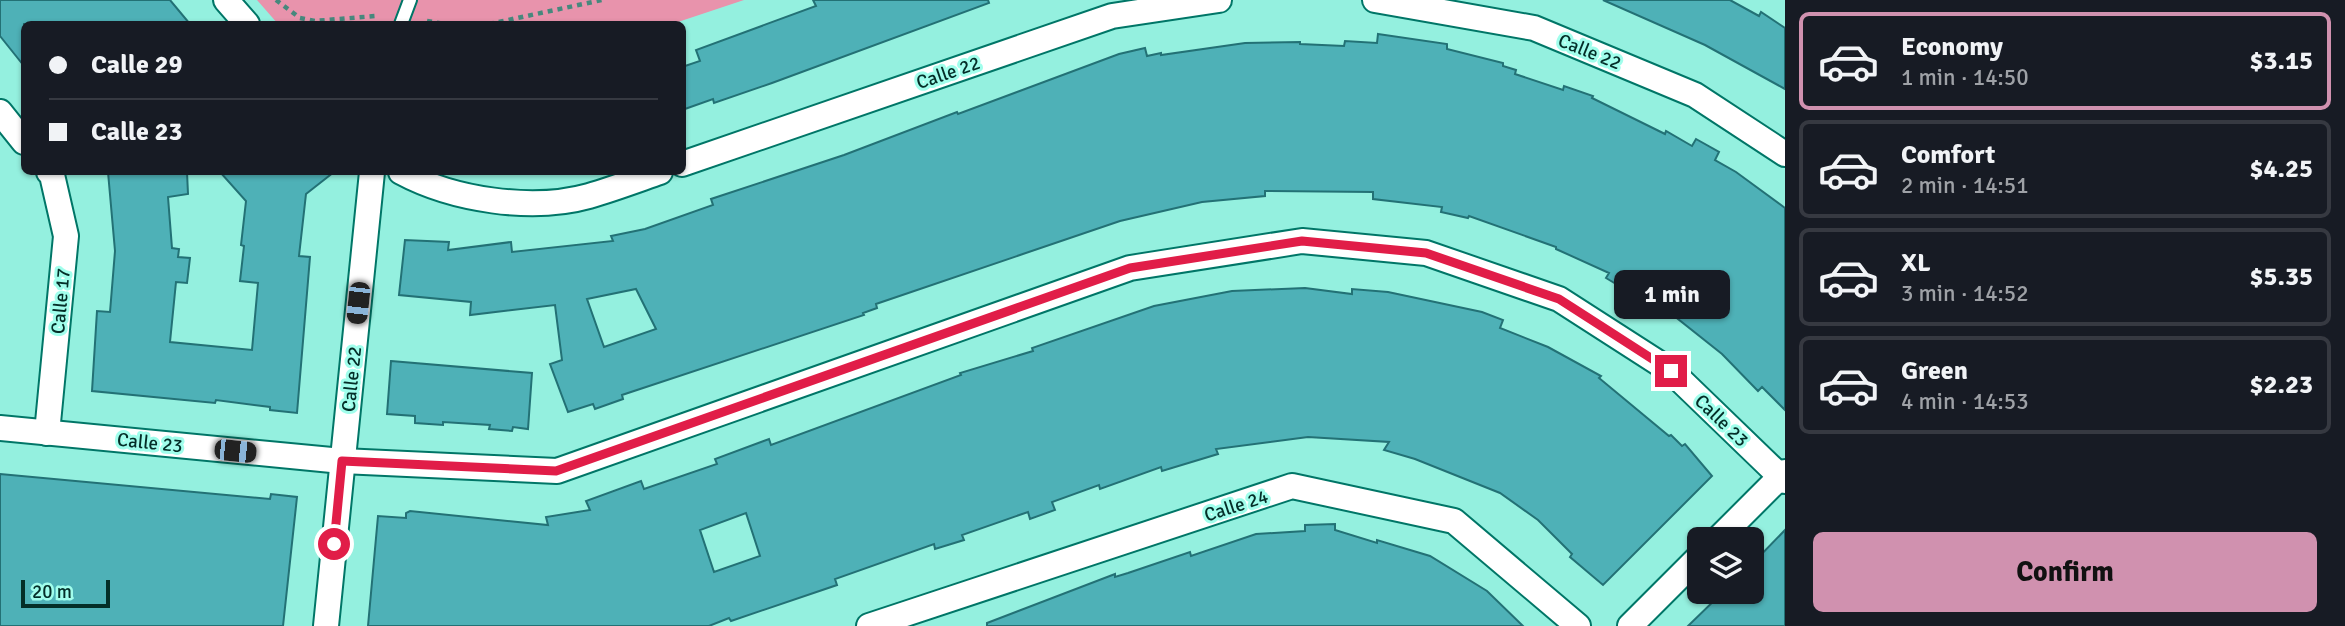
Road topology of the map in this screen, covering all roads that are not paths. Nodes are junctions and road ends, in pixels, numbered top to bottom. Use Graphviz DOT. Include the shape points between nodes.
graph roads {
  1 [pos="226,0"];
  2 [pos="410,0"];
  3 [pos="1219,0"];
  4 [pos="1376,0"];
  5 [pos="244,21"];
  6 [pos="402,21"];
  7 [pos="0,112"];
  8 [pos="21,138"];
  9 [pos="1785,154"];
  10 [pos="686,163"];
  11 [pos="52,175"];
  12 [pos="372,175"];
  13 [pos="409,175"];
  14 [pos="651,175"];
  15 [pos="0,428"];
  16 [pos="47,433"];
  17 [pos="342,461"];
  18 [pos="1783,477"];
  19 [pos="1731,527"];
  20 [pos="1687,570"];
  21 [pos="326,626"];
  22 [pos="869,626"];
  23 [pos="1578,626"];
  24 [pos="1630,626"];
  1 -- 5 [label="street"];
  2 -- 6 [label="lane"];
  3 -- 10 [label="street, Calle 22" via="1112,16"];
  4 -- 9 [label="street, Calle 22" via="1534,28 1695,94"];
  7 -- 8 [label="street"];
  11 -- 16 [label="street, Calle 17" via="66,236"];
  12 -- 17 [label="street, Calle 22"];
  13 -- 14 [label="street" via="489,201 543,202 587,197"];
  15 -- 16 [label="street, Calle 23"];
  16 -- 17 [label="street, Calle 23"];
  17 -- 18 [label="street, Calle 23" via="556,471 1130,268 1302,241 1426,253 1559,299 1671,371"];
  17 -- 21 [label="street, Calle 22"];
  18 -- 19 [label="street"];
  20 -- 24 [label="street"];
  22 -- 23 [label="street, Calle 24" via="1292,486 1454,521"];
}
